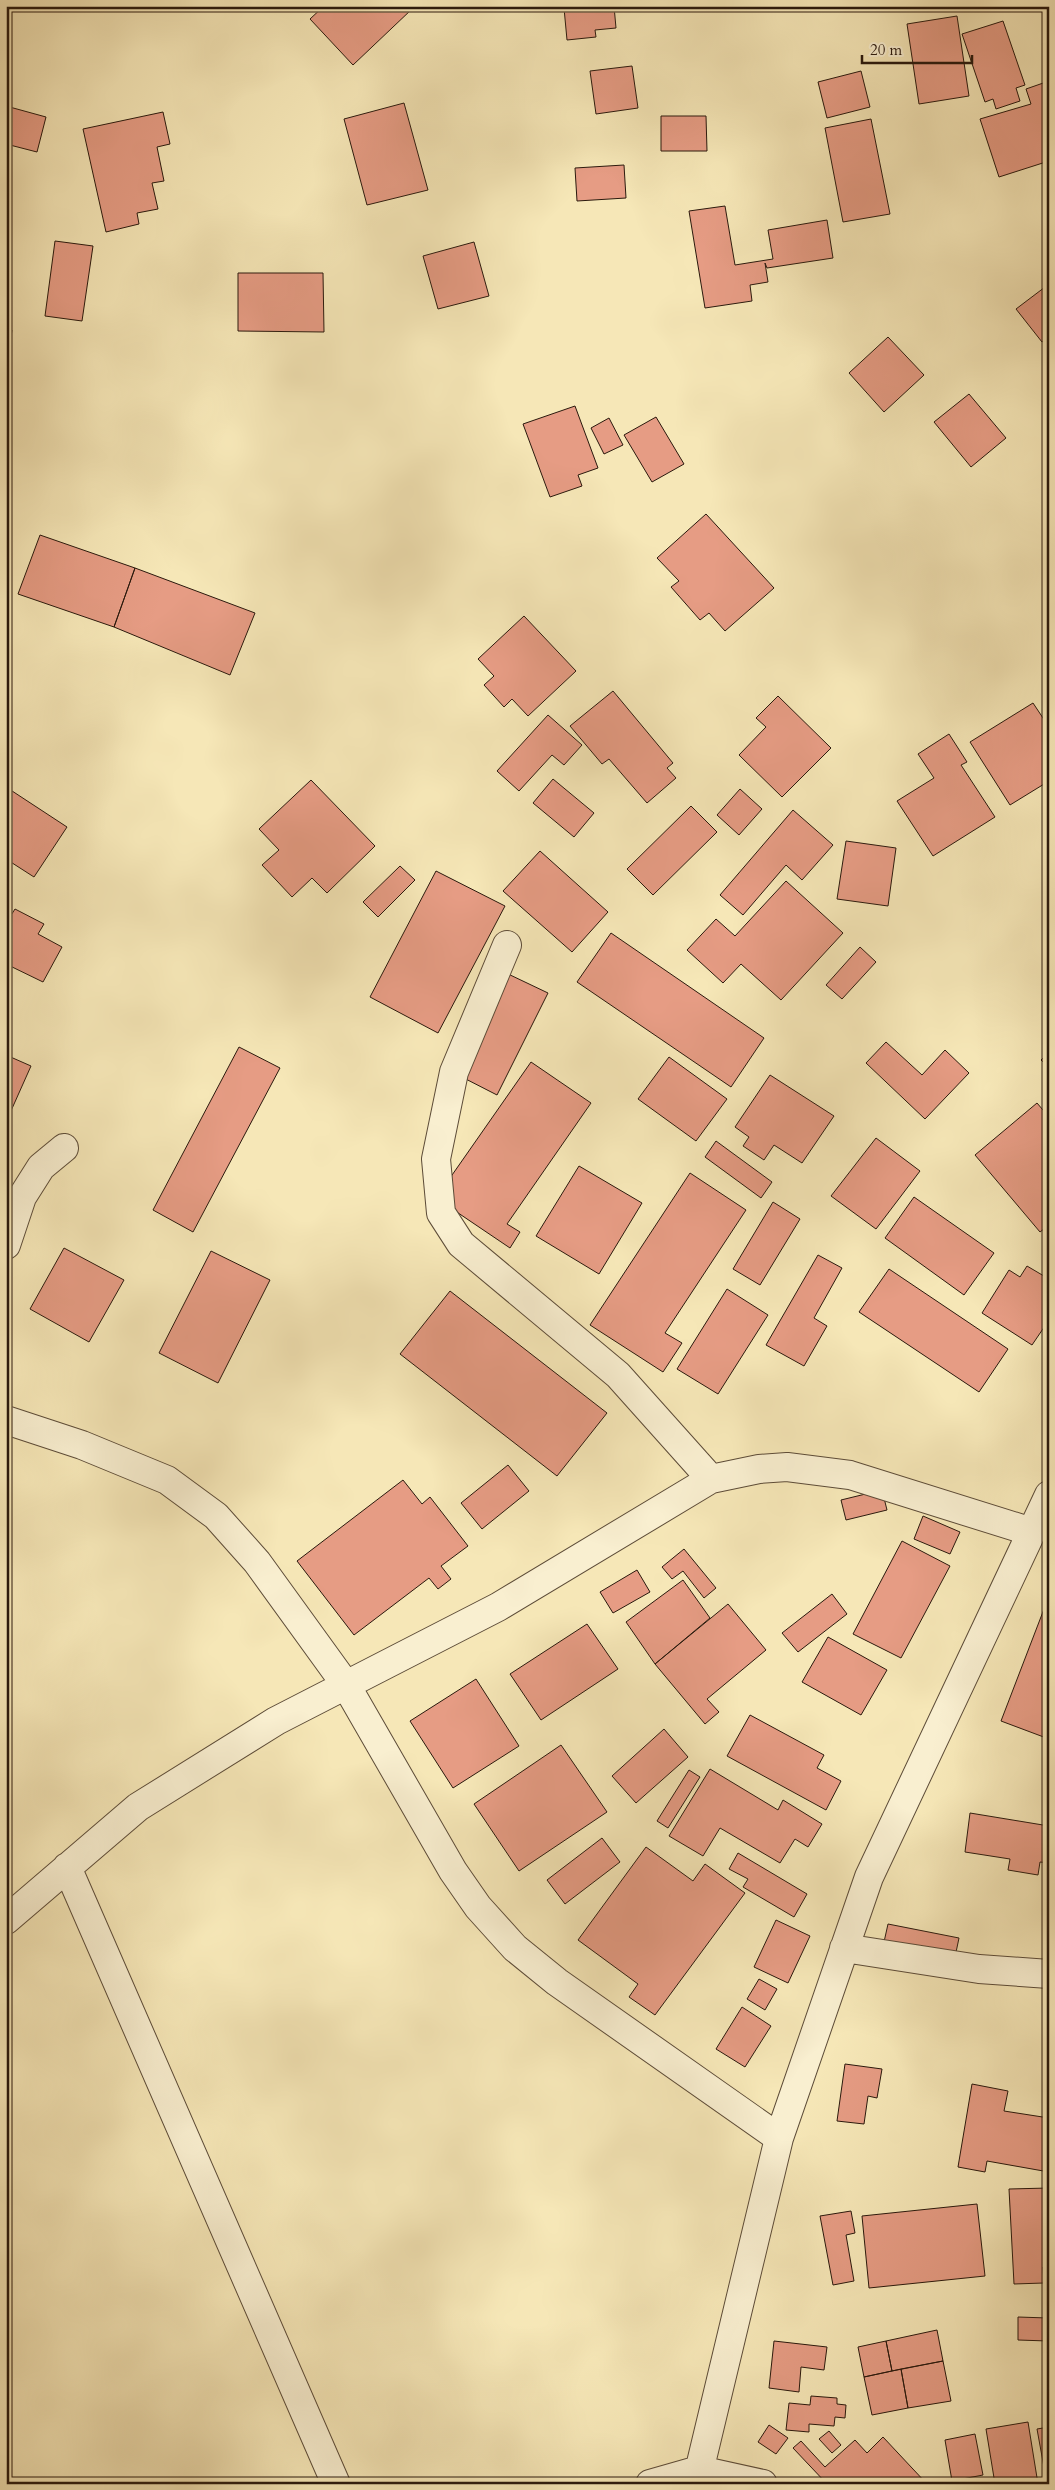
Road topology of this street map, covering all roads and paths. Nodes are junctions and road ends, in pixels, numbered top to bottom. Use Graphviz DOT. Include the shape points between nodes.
graph roads {
  1 [pos="507,944"];
  2 [pos="64,1148"];
  3 [pos="6,1245"];
  4 [pos="6,1420"];
  5 [pos="711,1479"];
  6 [pos="1049,1495"];
  7 [pos="1032,1532"];
  8 [pos="346,1685"];
  9 [pos="67,1867"];
  10 [pos="6,1920"];
  11 [pos="844,1948"];
  12 [pos="1049,1974"];
  13 [pos="779,2138"];
  14 [pos="698,2477"];
  15 [pos="336,2484"];
  16 [pos="650,2484"];
  17 [pos="763,2484"];
  1 -- 5 [label="street" via="454,1072 436,1160 440,1213 460,1244 618,1375"];
  2 -- 3 [label="street" via="41,1167 22,1198"];
  4 -- 8 [label="street" via="82,1445 167,1480 216,1516 257,1562"];
  5 -- 7 [label="street" via="787,1467 850,1476"];
  5 -- 8 [label="street" via="498,1607"];
  6 -- 7 [label="street"];
  7 -- 11 [label="street" via="869,1877"];
  8 -- 9 [label="street" via="276,1721 138,1807"];
  8 -- 13 [label="street" via="452,1871 478,1907 515,1948 557,1982"];
  9 -- 10 [label="street"];
  9 -- 15 [label="street"];
  11 -- 12 [label="street" via="979,1968"];
  11 -- 13 [label="street"];
  13 -- 14 [label="street"];
  14 -- 16 [label="street"];
  14 -- 17 [label="street"];
}
